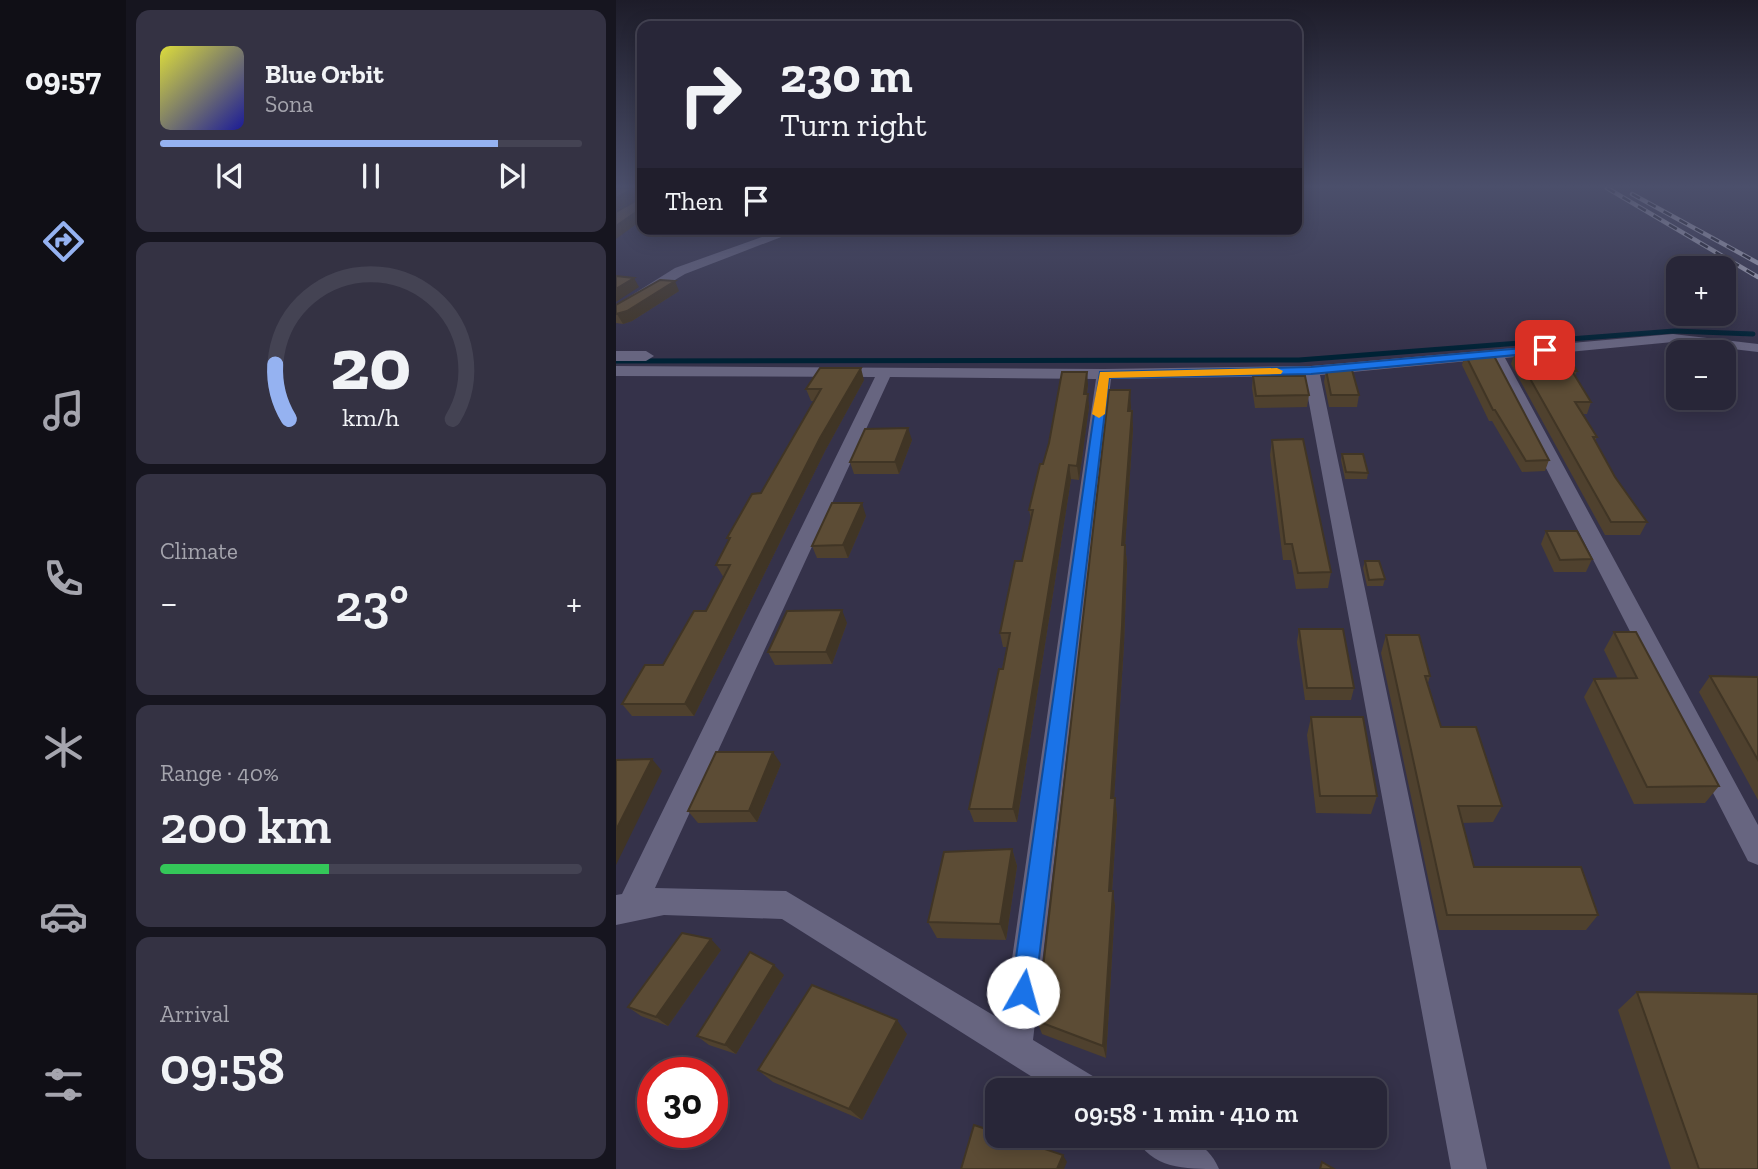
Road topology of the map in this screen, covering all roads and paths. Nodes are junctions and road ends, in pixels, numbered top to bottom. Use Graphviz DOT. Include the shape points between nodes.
graph roads {
  1 [pos="759,243"];
  2 [pos="616,311"];
  3 [pos="1758,348"];
  4 [pos="1495,354"];
  5 [pos="616,356"];
  6 [pos="646,356"];
  7 [pos="1311,370"];
  8 [pos="616,371"];
  9 [pos="885,372"];
  10 [pos="1104,374"];
  11 [pos="1758,852"];
  12 [pos="624,908"];
  13 [pos="1016,1046"];
  14 [pos="1065,1078"];
  15 [pos="1170,1148"];
  16 [pos="1201,1169"];
  17 [pos="1469,1169"];
  1 -- 2 [label="street" via="680,271"];
  3 -- 4 [label="street" via="1673,338"];
  4 -- 7 [label="street"];
  4 -- 11 [label="street"];
  5 -- 6 [label="street"];
  7 -- 10 [label="street"];
  7 -- 17 [label="street"];
  8 -- 9 [label="street"];
  9 -- 10 [label="street"];
  9 -- 12 [label="street"];
  10 -- 13 [label="street"];
  12 -- 13 [label="street" via="664,901 786,905"];
  13 -- 14 [label="street"];
  15 -- 16 [label="street"];
}
